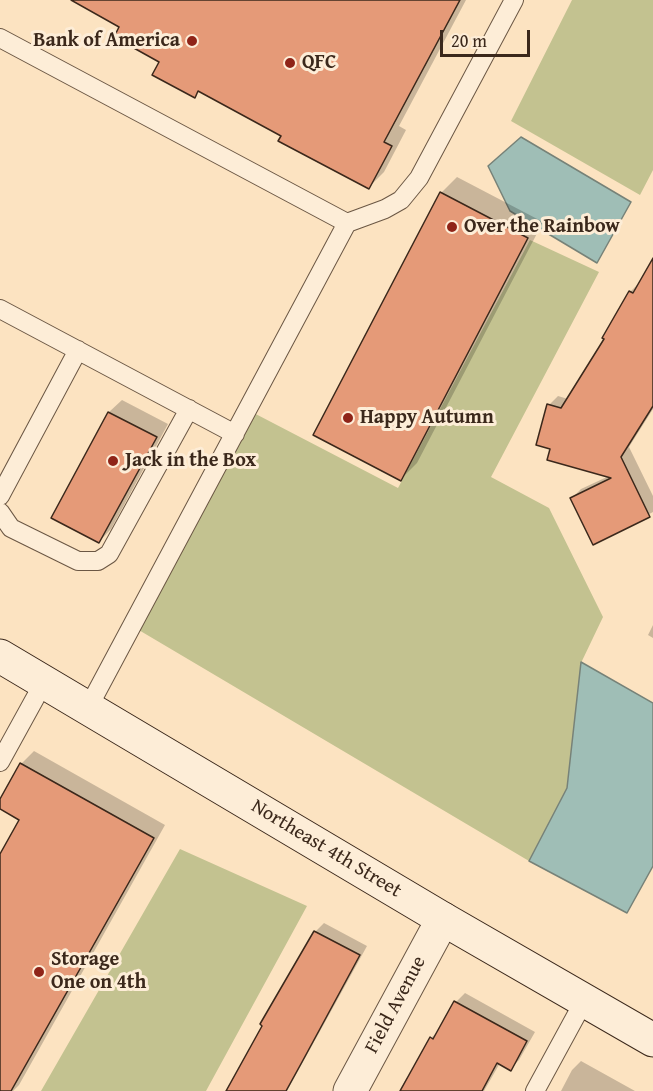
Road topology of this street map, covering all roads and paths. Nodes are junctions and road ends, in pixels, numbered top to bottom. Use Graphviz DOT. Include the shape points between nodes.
graph roads {
  1 [pos="514,0"];
  2 [pos="0,38"];
  3 [pos="347,224"];
  4 [pos="1,311"];
  5 [pos="78,350"];
  6 [pos="189,410"];
  7 [pos="235,434"];
  8 [pos="0,496"];
  9 [pos="0,512"];
  10 [pos="0,656"];
  11 [pos="44,682"];
  12 [pos="88,708"];
  13 [pos="0,762"];
  14 [pos="442,919"];
  15 [pos="584,1001"];
  16 [pos="653,1040"];
  17 [pos="350,1091"];
  18 [pos="535,1091"];
  1 -- 3 [label="lane" via="419,178 401,200"];
  2 -- 3 [label="lane"];
  3 -- 7 [label="lane"];
  4 -- 5 [label="lane"];
  5 -- 6 [label="lane"];
  5 -- 8 [label="lane"];
  6 -- 7 [label="lane"];
  6 -- 9 [label="lane" via="109,554 98,561 78,561 11,528"];
  7 -- 12 [label="lane"];
  10 -- 11 [label="main road, Northeast 4th Street"];
  11 -- 12 [label="main road, Northeast 4th Street"];
  11 -- 13 [label="lane"];
  12 -- 14 [label="main road, Northeast 4th Street"];
  14 -- 15 [label="main road, Northeast 4th Street"];
  14 -- 17 [label="main road, Field Avenue"];
  15 -- 16 [label="main road, Northeast 4th Street"];
  15 -- 18 [label="lane"];
}
